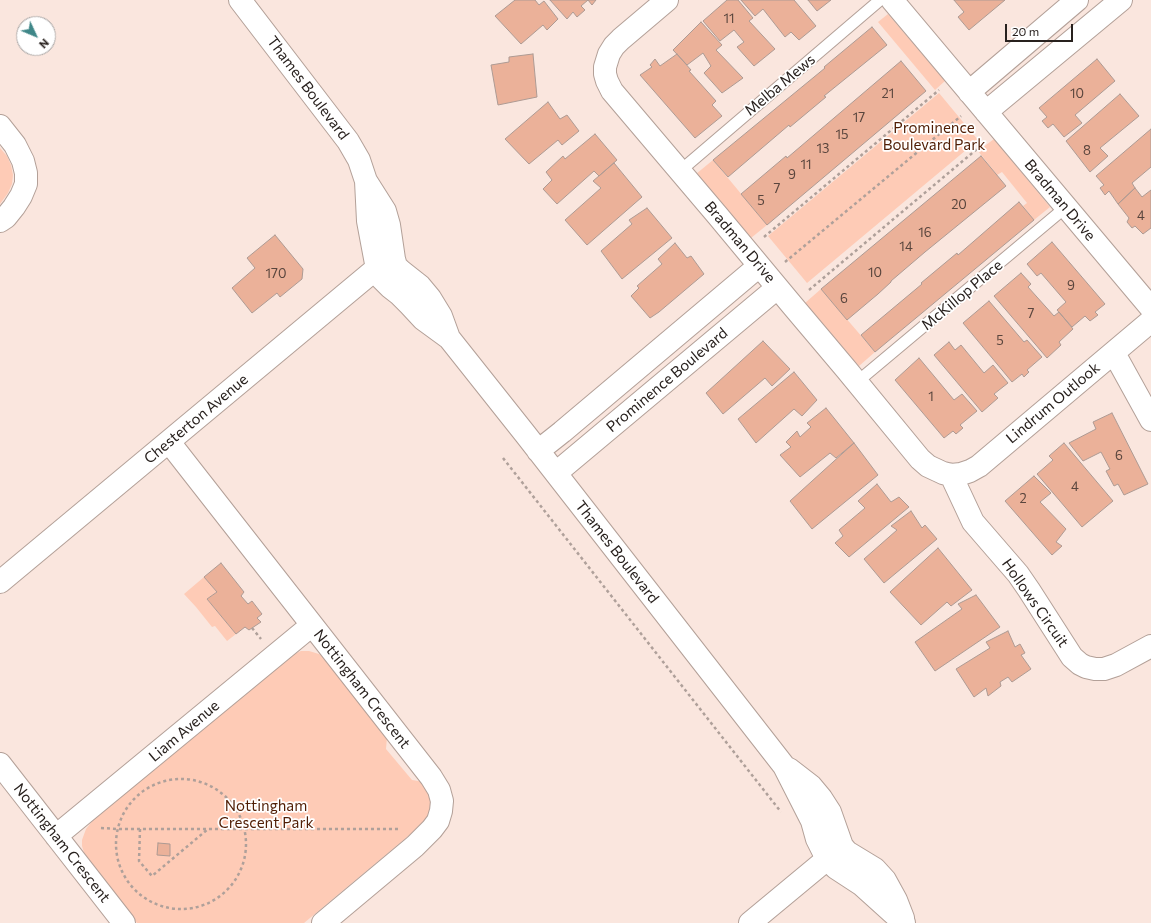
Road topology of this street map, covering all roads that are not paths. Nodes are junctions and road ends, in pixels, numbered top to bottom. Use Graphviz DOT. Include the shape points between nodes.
graph roads {
  1 [pos="240,0"];
  2 [pos="667,0"];
  3 [pos="880,0"];
  4 [pos="892,0"];
  5 [pos="1078,0"];
  6 [pos="1119,1"];
  7 [pos="972,96"];
  8 [pos="0,126"];
  9 [pos="680,171"];
  10 [pos="1066,207"];
  11 [pos="0,221"];
  12 [pos="386,264"];
  13 [pos="763,270"];
  14 [pos="1151,308"];
  15 [pos="1151,321"];
  16 [pos="1114,352"];
  17 [pos="857,382"];
  18 [pos="1151,420"];
  19 [pos="168,442"];
  20 [pos="538,451"];
  21 [pos="556,474"];
  22 [pos="951,475"];
  23 [pos="0,582"];
  24 [pos="312,625"];
  25 [pos="1151,646"];
  26 [pos="0,764"];
  27 [pos="56,836"];
  28 [pos="834,853"];
  29 [pos="124,923"];
  30 [pos="323,923"];
  31 [pos="750,923"];
  32 [pos="904,923"];
  1 -- 12 [label="street, Thames Boulevard" via="348,141 359,160 366,181 385,211 389,224"];
  2 -- 9 [label="street, Bradman Drive" via="614,46 605,67 612,91"];
  3 -- 9 [label="lane, Melba Mews"];
  4 -- 7 [label="street, Bradman Drive"];
  5 -- 7 [label="street"];
  6 -- 7 [label="street"];
  7 -- 10 [label="street, Bradman Drive"];
  8 -- 11 [label="street" via="23,161 26,184 14,207"];
  9 -- 13 [label="street, Bradman Drive"];
  10 -- 14 [label="street, Bradman Drive"];
  10 -- 17 [label="lane, McKillop Place"];
  12 -- 19 [label="street, Chesterton Avenue"];
  12 -- 20 [label="street, Thames Boulevard" via="396,266 430,298 441,316 449,338"];
  13 -- 17 [label="street, Bradman Drive"];
  13 -- 20 [label="street, Prominence Boulevard" via="734,286"];
  13 -- 21 [label="street, Prominence Boulevard"];
  15 -- 16 [label="street, Lindrum Outlook"];
  16 -- 18 [label="street"];
  16 -- 22 [label="street, Lindrum Outlook" via="979,466 961,474"];
  17 -- 22 [label="street, Bradman Drive" via="920,459 935,470"];
  19 -- 23 [label="street, Chesterton Avenue"];
  19 -- 24 [label="street, Nottingham Crescent"];
  20 -- 21 [label="street, Thames Boulevard"];
  21 -- 28 [label="street, Thames Boulevard" via="784,766 811,786 821,798 830,812"];
  22 -- 25 [label="street, Hollows Circuit" via="972,522 1018,574 1072,657 1086,667 1104,669"];
  24 -- 27 [label="street, Liam Avenue"];
  24 -- 30 [label="street, Nottingham Crescent" via="431,776 442,801 438,821 432,829"];
  26 -- 27 [label="street, Nottingham Crescent"];
  27 -- 29 [label="street, Nottingham Crescent"];
  28 -- 31 [label="street"];
  28 -- 32 [label="street" via="847,852 875,869 885,880 896,900"];
}
